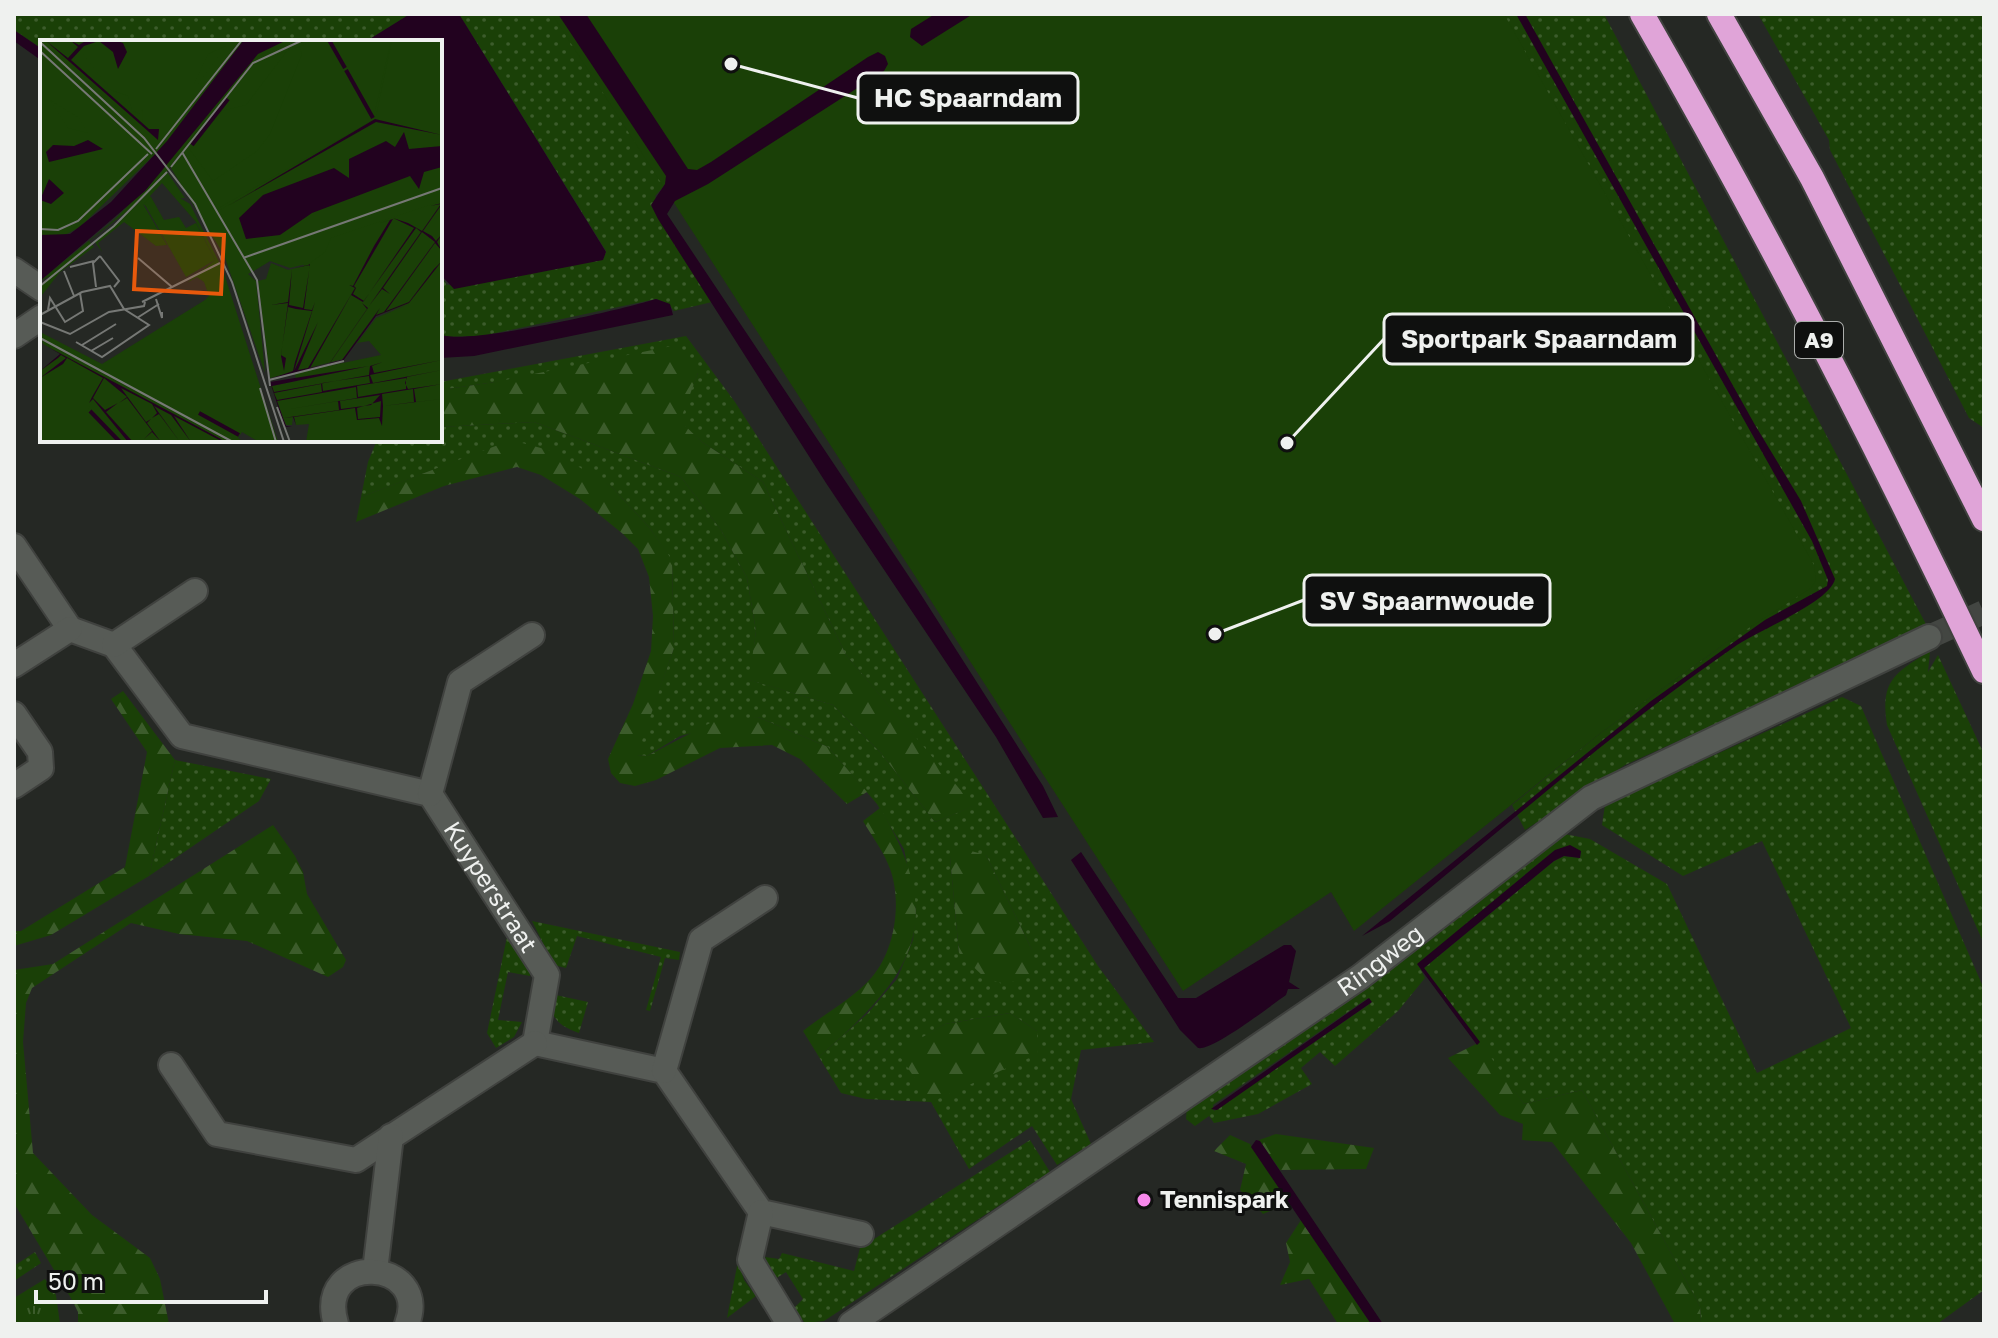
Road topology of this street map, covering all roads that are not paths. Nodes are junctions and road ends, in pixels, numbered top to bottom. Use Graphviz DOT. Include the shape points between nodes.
graph roads {
  1 [pos="1642,14"];
  2 [pos="1719,14"];
  3 [pos="14,270"];
  4 [pos="40,288"];
  5 [pos="40,318"];
  6 [pos="14,336"];
  7 [pos="1984,519"];
  8 [pos="14,546"];
  9 [pos="195,591"];
  10 [pos="70,629"];
  11 [pos="532,635"];
  12 [pos="1929,637"];
  13 [pos="114,645"];
  14 [pos="14,665"];
  15 [pos="1984,671"];
  16 [pos="14,714"];
  17 [pos="14,786"];
  18 [pos="430,794"];
  19 [pos="765,898"];
  20 [pos="535,1043"];
  21 [pos="171,1065"];
  22 [pos="664,1071"];
  23 [pos="391,1136"];
  24 [pos="761,1212"];
  25 [pos="861,1234"];
  26 [pos="375,1271"];
  27 [pos="336,1324"];
  28 [pos="407,1324"];
  29 [pos="789,1324"];
  30 [pos="851,1324"];
  1 -- 15 [label="highway, A9" via="1734,174"];
  2 -- 7 [label="highway" via="1812,178"];
  3 -- 4 [label="street"];
  5 -- 6 [label="street"];
  8 -- 10 [label="street"];
  9 -- 13 [label="street"];
  10 -- 13 [label="street"];
  10 -- 14 [label="street"];
  11 -- 18 [label="street" via="460,682"];
  12 -- 30 [label="street, Ringweg" via="1591,798 1360,977"];
  13 -- 18 [label="street, Kuyperstraat" via="182,736"];
  16 -- 17 [label="street" via="40,752 41,768"];
  18 -- 20 [label="street, Kuyperstraat" via="547,975"];
  19 -- 22 [label="street" via="701,940"];
  20 -- 22 [label="street"];
  20 -- 23 [label="street"];
  21 -- 23 [label="street" via="217,1134 356,1160"];
  22 -- 24 [label="street"];
  23 -- 26 [label="street"];
  24 -- 25 [label="street"];
  24 -- 29 [label="street" via="750,1260"];
  26 -- 27 [label="street" via="357,1273 339,1287"];
  26 -- 28 [label="street" via="399,1282 407,1293"];
}
